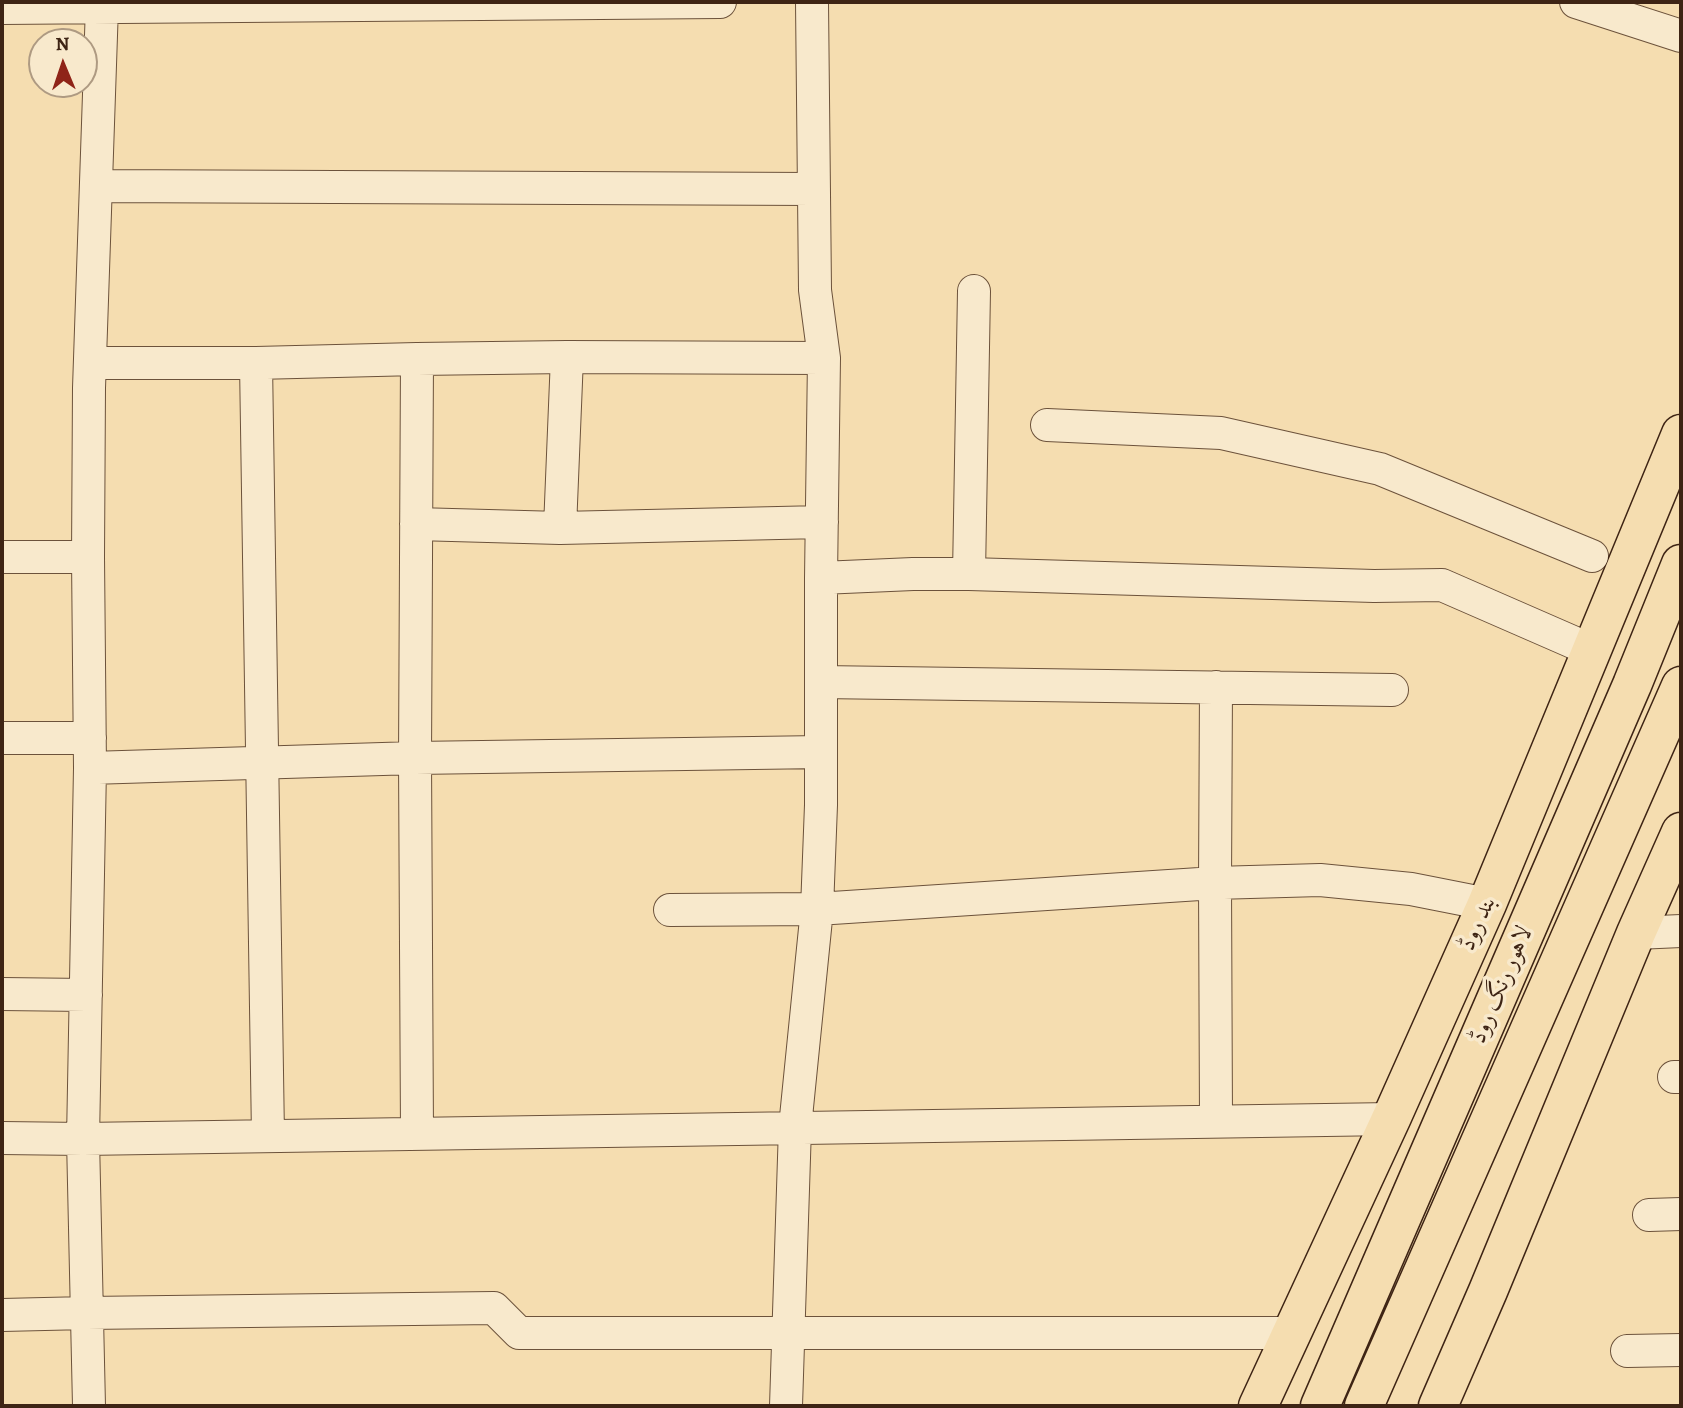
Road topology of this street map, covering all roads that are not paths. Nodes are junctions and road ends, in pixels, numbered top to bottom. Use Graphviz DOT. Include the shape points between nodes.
graph roads {
  1 [pos="720,2"];
  2 [pos="812,2"];
  3 [pos="1576,2"];
  4 [pos="102,6"];
  5 [pos="2,8"];
  6 [pos="1681,36"];
  7 [pos="96,186"];
  8 [pos="814,189"];
  9 [pos="974,291"];
  10 [pos="566,357"];
  11 [pos="824,358"];
  12 [pos="417,359"];
  13 [pos="90,363"];
  14 [pos="256,363"];
  15 [pos="1047,425"];
  16 [pos="1681,434"];
  17 [pos="822,522"];
  18 [pos="416,524"];
  19 [pos="560,528"];
  20 [pos="1592,555"];
  21 [pos="88,556"];
  22 [pos="2,557"];
  23 [pos="1681,564"];
  24 [pos="969,574"];
  25 [pos="821,578"];
  26 [pos="1591,650"];
  27 [pos="821,682"];
  28 [pos="1681,686"];
  29 [pos="1216,687"];
  30 [pos="1392,690"];
  31 [pos="2,738"];
  32 [pos="821,752"];
  33 [pos="90,753"];
  34 [pos="415,758"];
  35 [pos="262,763"];
  36 [pos="1681,832"];
  37 [pos="1215,883"];
  38 [pos="1487,904"];
  39 [pos="817,909"];
  40 [pos="670,910"];
  41 [pos="1681,931"];
  42 [pos="1636,933"];
  43 [pos="2,994"];
  44 [pos="86,995"];
  45 [pos="1391,1119"];
  46 [pos="1216,1120"];
  47 [pos="795,1127"];
  48 [pos="417,1133"];
  49 [pos="268,1136"];
  50 [pos="2,1138"];
  51 [pos="83,1139"];
  52 [pos="1681,1214"];
  53 [pos="1649,1215"];
  54 [pos="87,1313"];
  55 [pos="2,1315"];
  56 [pos="788,1332"];
  57 [pos="1291,1333"];
  58 [pos="1681,1350"];
  59 [pos="1627,1351"];
  60 [pos="89,1406"];
  61 [pos="786,1406"];
  62 [pos="1258,1406"];
  63 [pos="1320,1406"];
  64 [pos="1364,1406"];
  65 [pos="1438,1406"];
  1 -- 4 [label="street"];
  2 -- 8 [label="street"];
  3 -- 6 [label="street"];
  4 -- 5 [label="street"];
  4 -- 7 [label="street"];
  7 -- 8 [label="street"];
  7 -- 13 [label="street"];
  8 -- 11 [label="street" via="815,290"];
  9 -- 24 [label="street"];
  10 -- 11 [label="street"];
  10 -- 12 [label="street"];
  10 -- 19 [label="street"];
  11 -- 17 [label="street"];
  12 -- 14 [label="street"];
  12 -- 18 [label="street"];
  13 -- 14 [label="street"];
  13 -- 21 [label="street"];
  14 -- 35 [label="street"];
  15 -- 20 [label="street" via="1221,433 1380,469"];
  16 -- 26 [label="main road, بند روڈ"];
  17 -- 19 [label="street"];
  17 -- 25 [label="street"];
  18 -- 19 [label="street"];
  18 -- 34 [label="street"];
  21 -- 22 [label="street"];
  21 -- 33 [label="street"];
  23 -- 63 [label="main road, لاہور رنگ روڈ"];
  24 -- 25 [label="street"];
  24 -- 26 [label="street" via="1442,585"];
  25 -- 27 [label="street"];
  26 -- 38 [label="main road, بند روڈ"];
  27 -- 29 [label="street"];
  27 -- 32 [label="street"];
  28 -- 64 [label="main road, لاہور رنگ روڈ"];
  29 -- 30 [label="street"];
  29 -- 37 [label="street"];
  31 -- 33 [label="street"];
  32 -- 34 [label="street"];
  32 -- 39 [label="street"];
  33 -- 35 [label="street"];
  33 -- 44 [label="street"];
  34 -- 35 [label="street"];
  34 -- 48 [label="street"];
  35 -- 49 [label="street"];
  36 -- 42 [label="main road"];
  37 -- 38 [label="street" via="1320,880 1411,889"];
  37 -- 39 [label="street"];
  37 -- 46 [label="street"];
  38 -- 45 [label="main road, بند روڈ"];
  39 -- 40 [label="street"];
  39 -- 47 [label="street"];
  41 -- 42 [label="street"];
  42 -- 65 [label="main road"];
  43 -- 44 [label="street"];
  44 -- 51 [label="street"];
  45 -- 46 [label="street"];
  45 -- 57 [label="main road, بند روڈ"];
  46 -- 47 [label="street"];
  47 -- 48 [label="street"];
  47 -- 56 [label="street"];
  48 -- 49 [label="street"];
  49 -- 51 [label="street"];
  50 -- 51 [label="street"];
  51 -- 54 [label="street"];
  52 -- 53 [label="street"];
  54 -- 55 [label="street"];
  54 -- 56 [label="street" via="494,1308 519,1333"];
  54 -- 60 [label="street"];
  56 -- 57 [label="street"];
  56 -- 61 [label="street"];
  57 -- 62 [label="main road, بند روڈ"];
  58 -- 59 [label="street"];
}
